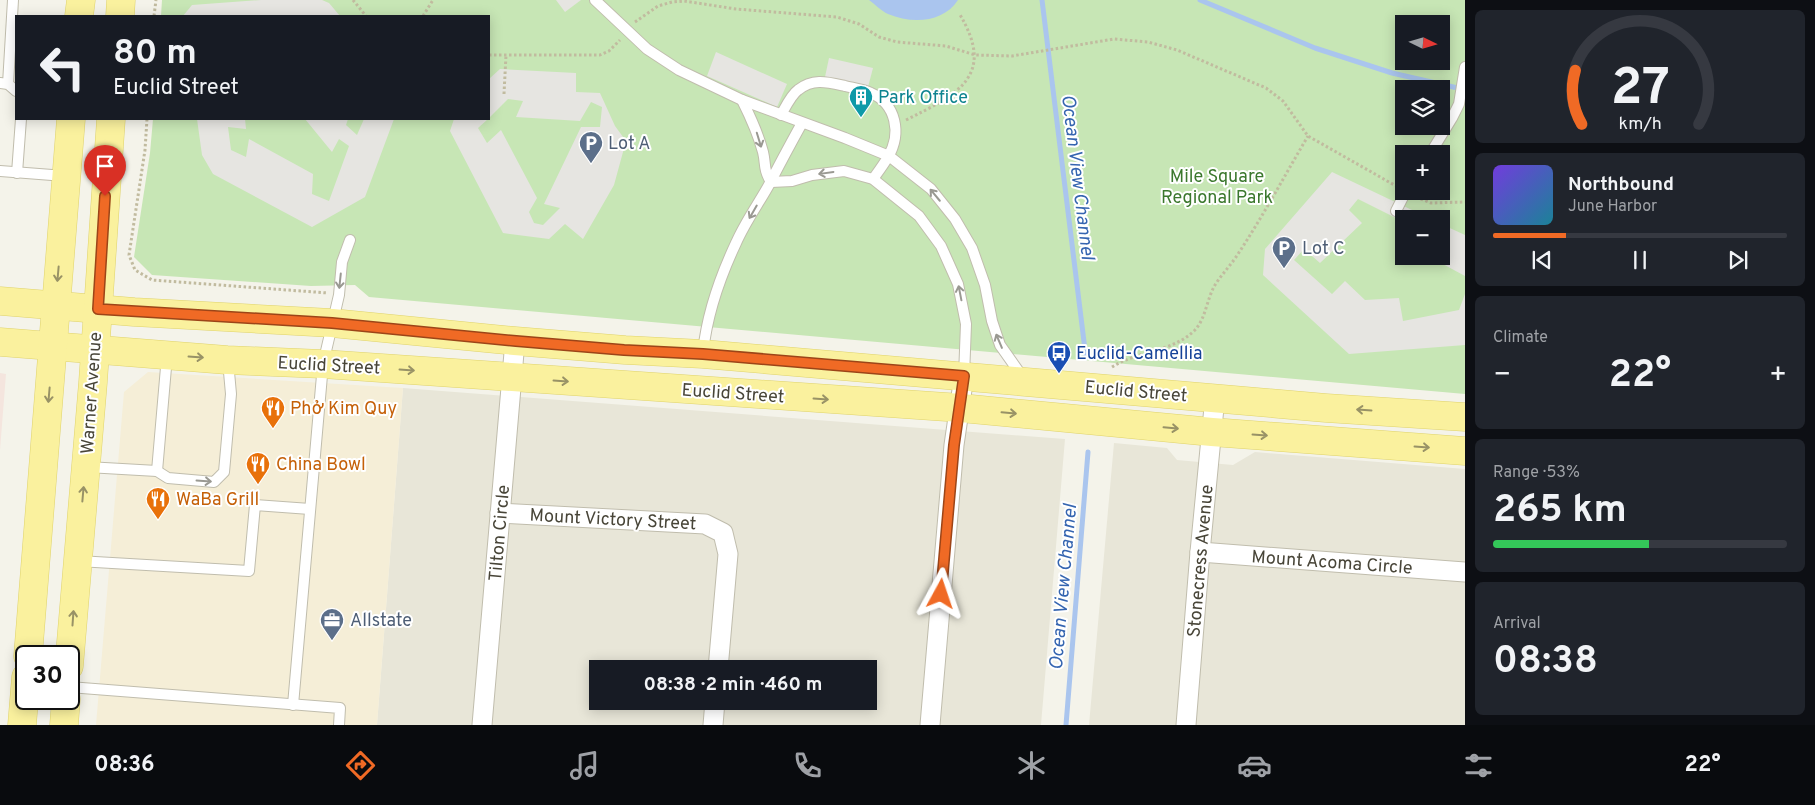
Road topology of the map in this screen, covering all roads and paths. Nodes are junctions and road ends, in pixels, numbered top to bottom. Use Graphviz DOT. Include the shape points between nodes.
graph roads {
  1 [pos="13,0"];
  2 [pos="81,0"];
  3 [pos="121,0"];
  4 [pos="156,0"];
  5 [pos="353,0"];
  6 [pos="434,0"];
  7 [pos="595,0"];
  8 [pos="685,0"];
  9 [pos="958,13"];
  10 [pos="80,15"];
  11 [pos="120,15"];
  12 [pos="154,15"];
  13 [pos="365,15"];
  14 [pos="424,15"];
  15 [pos="628,32"];
  16 [pos="5,54"];
  17 [pos="490,55"];
  18 [pos="506,55"];
  19 [pos="975,55"];
  20 [pos="1465,67"];
  21 [pos="4,83"];
  22 [pos="15,90"];
  23 [pos="504,94"];
  24 [pos="742,100"];
  25 [pos="780,115"];
  26 [pos="21,120"];
  27 [pos="71,120"];
  28 [pos="112,120"];
  29 [pos="896,122"];
  30 [pos="802,123"];
  31 [pos="1435,145"];
  32 [pos="889,156"];
  33 [pos="0,171"];
  34 [pos="17,172"];
  35 [pos="66,176"];
  36 [pos="873,179"];
  37 [pos="771,182"];
  38 [pos="1395,185"];
  39 [pos="1420,200"];
  40 [pos="1465,202"];
  41 [pos="350,240"];
  42 [pos="0,301"];
  43 [pos="56,306"];
  44 [pos="98,309"];
  45 [pos="332,323"];
  46 [pos="516,341"];
  47 [pos="0,342"];
  48 [pos="53,346"];
  49 [pos="95,350"];
  50 [pos="703,354"];
  51 [pos="167,355"];
  52 [pos="228,360"];
  53 [pos="323,364"];
  54 [pos="964,376"];
  55 [pos="513,378"];
  56 [pos="1026,382"];
  57 [pos="1215,397"];
  58 [pos="960,408"];
  59 [pos="1465,417"];
  60 [pos="1212,432"];
  61 [pos="1465,451"];
  62 [pos="85,467"];
  63 [pos="157,471"];
  64 [pos="310,509"];
  65 [pos="500,513"];
  66 [pos="1200,552"];
  67 [pos="77,561"];
  68 [pos="1465,572"];
  69 [pos="29,645"];
  70 [pos="71,645"];
  71 [pos="719,660"];
  72 [pos="80,688"];
  73 [pos="293,705"];
  74 [pos="23,710"];
  75 [pos="65,710"];
  76 [pos="714,710"];
  77 [pos="22,725"];
  78 [pos="64,725"];
  79 [pos="338,725"];
  80 [pos="482,725"];
  81 [pos="712,725"];
  82 [pos="930,725"];
  83 [pos="1186,725"];
  1 -- 16 [label="lane"];
  2 -- 10 [label="main road"];
  3 -- 11 [label="main road"];
  4 -- 12 [label="path"];
  5 -- 13 [label="path"];
  6 -- 14 [label="path"];
  7 -- 15 [label="lane"];
  8 -- 15 [label="path" via="658,6 637,20"];
  8 -- 19 [label="path" via="736,9 837,17 896,42 946,46"];
  9 -- 19 [label="path" via="968,29"];
  15 -- 18 [label="path" via="609,51 600,55"];
  15 -- 24 [label="lane" via="679,70"];
  16 -- 21 [label="lane"];
  17 -- 18 [label="path"];
  18 -- 23 [label="path"];
  19 -- 29 [label="path" via="967,80 956,92 936,105"];
  19 -- 38 [label="path" via="1012,56 1114,39 1148,42 1177,50 1266,88 1283,101 1308,136"];
  20 -- 31 [label="lane" via="1459,104"];
  21 -- 22 [label="lane"];
  24 -- 25 [label="lane"];
  24 -- 37 [label="lane, one-way" via="756,129 764,154 765,172"];
  25 -- 29 [label="lane" via="796,91 823,81 870,92 892,110"];
  25 -- 30 [label="lane"];
  26 -- 34 [label="lane"];
  27 -- 35 [label="main road"];
  28 -- 44 [label="main road, Warner Avenue"];
  29 -- 32 [label="lane"];
  30 -- 32 [label="lane"];
  30 -- 37 [label="lane"];
  32 -- 36 [label="lane"];
  56 -- 32 [label="lane, one-way" via="1000,345 972,248 955,219 930,189"];
  33 -- 34 [label="lane"];
  34 -- 35 [label="lane"];
  35 -- 43 [label="main road, one-way"];
  36 -- 37 [label="lane, one-way" via="844,171"];
  54 -- 36 [label="lane, one-way" via="966,324 958,284 941,246 919,216"];
  37 -- 50 [label="lane, one-way" via="736,242 719,282"];
  39 -- 40 [label="path" via="1431,203"];
  41 -- 45 [label="lane, one-way" via="342,262"];
  42 -- 43 [label="main road, Euclid Street"];
  43 -- 44 [label="main road, Euclid Street"];
  43 -- 48 [label="main road"];
  44 -- 45 [label="main road, Euclid Street"];
  44 -- 49 [label="main road, Warner Avenue"];
  45 -- 46 [label="main road, Euclid Street"];
  45 -- 53 [label="lane"];
  46 -- 50 [label="main road, Euclid Street"];
  46 -- 55 [label="street, Tilton Circle"];
  47 -- 48 [label="main road, Euclid Street"];
  48 -- 49 [label="main road, Euclid Street"];
  48 -- 69 [label="main road, one-way"];
  49 -- 51 [label="main road, Euclid Street"];
  49 -- 62 [label="main road, Warner Avenue"];
  50 -- 54 [label="main road, Euclid Street"];
  51 -- 52 [label="main road, Euclid Street, one-way"];
  51 -- 63 [label="lane"];
  52 -- 53 [label="main road, Euclid Street"];
  63 -- 52 [label="lane, one-way" via="168,478 214,482 224,472 230,394"];
  53 -- 55 [label="main road, Euclid Street, one-way"];
  53 -- 64 [label="lane"];
  54 -- 56 [label="main road, Euclid Street"];
  54 -- 58 [label="street"];
  55 -- 58 [label="main road, Euclid Street, one-way"];
  55 -- 65 [label="street, Tilton Circle"];
  56 -- 57 [label="main road, Euclid Street"];
  59 -- 57 [label="main road, Euclid Street, one-way"];
  57 -- 60 [label="street, Stonecress Avenue"];
  58 -- 60 [label="main road, Euclid Street, one-way"];
  58 -- 82 [label="street"];
  60 -- 61 [label="main road, Euclid Street, one-way"];
  60 -- 66 [label="street, Stonecress Avenue"];
  62 -- 63 [label="lane"];
  67 -- 62 [label="main road, Warner Avenue, one-way"];
  64 -- 67 [label="lane" via="255,505 249,571"];
  64 -- 73 [label="lane"];
  65 -- 71 [label="street, Mount Victory Street" via="705,524 723,533 728,554"];
  65 -- 80 [label="street, Tilton Circle"];
  66 -- 68 [label="street, Mount Acoma Circle"];
  66 -- 83 [label="street, Stonecress Avenue"];
  70 -- 67 [label="main road, Warner Avenue, one-way"];
  72 -- 73 [label="lane"];
  73 -- 79 [label="lane" via="340,708"];
  74 -- 77 [label="main road"];
  75 -- 78 [label="main road"];
  76 -- 81 [label="street"];
}
